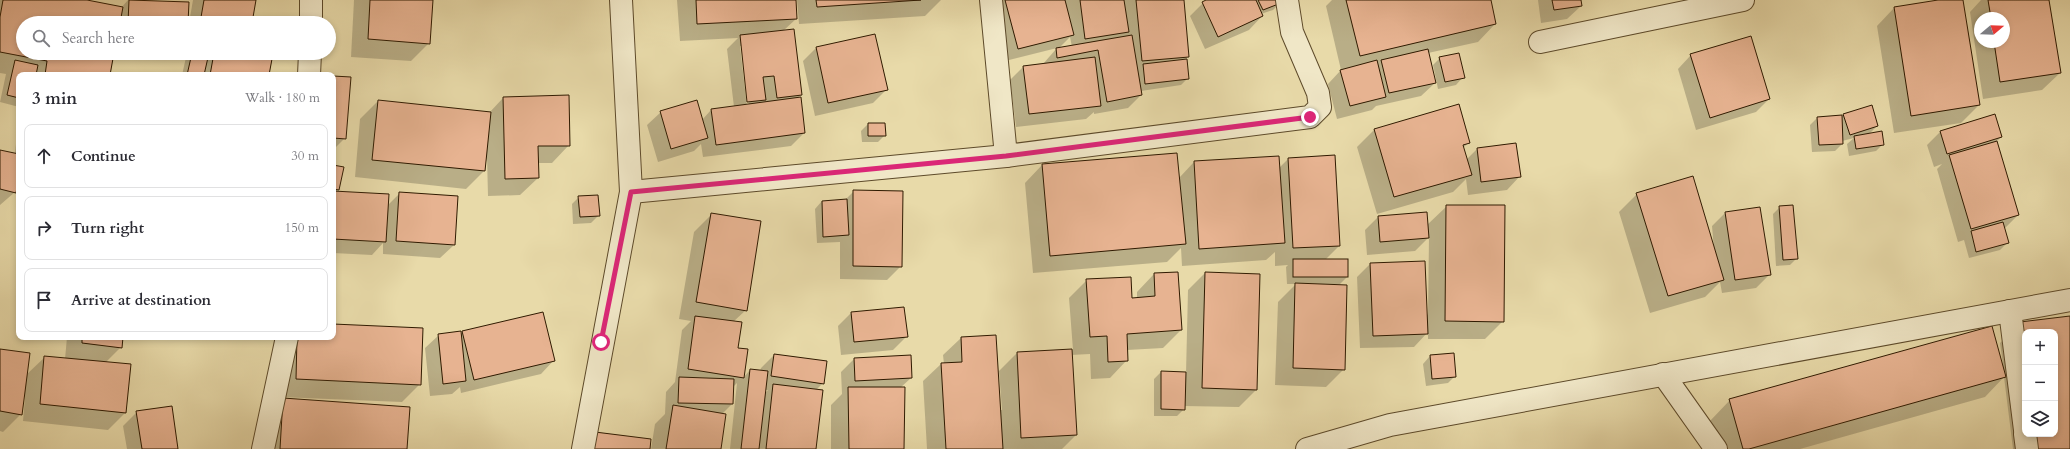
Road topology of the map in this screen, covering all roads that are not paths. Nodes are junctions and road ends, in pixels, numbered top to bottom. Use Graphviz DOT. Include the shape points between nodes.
graph roads {
  1 [pos="311,0"];
  2 [pos="621,0"];
  3 [pos="991,0"];
  4 [pos="1287,0"];
  5 [pos="1743,0"];
  6 [pos="311,16"];
  7 [pos="1540,42"];
  8 [pos="310,60"];
  9 [pos="309,72"];
  10 [pos="1006,156"];
  11 [pos="631,192"];
  12 [pos="2070,300"];
  13 [pos="2010,311"];
  14 [pos="286,340"];
  15 [pos="1663,374"];
  16 [pos="2022,406"];
  17 [pos="2025,437"];
  18 [pos="263,449"];
  19 [pos="583,449"];
  20 [pos="1307,449"];
  21 [pos="1716,449"];
  22 [pos="2027,449"];
  1 -- 6 [label="street"];
  2 -- 11 [label="street"];
  3 -- 10 [label="street"];
  4 -- 10 [label="street" via="1292,32 1318,93 1320,107 1310,117"];
  5 -- 7 [label="street"];
  8 -- 9 [label="street"];
  10 -- 11 [label="street"];
  11 -- 19 [label="street"];
  12 -- 13 [label="street"];
  13 -- 15 [label="street"];
  13 -- 16 [label="street"];
  14 -- 18 [label="street"];
  15 -- 20 [label="street" via="1390,424"];
  15 -- 21 [label="street"];
  17 -- 22 [label="street"];
}
